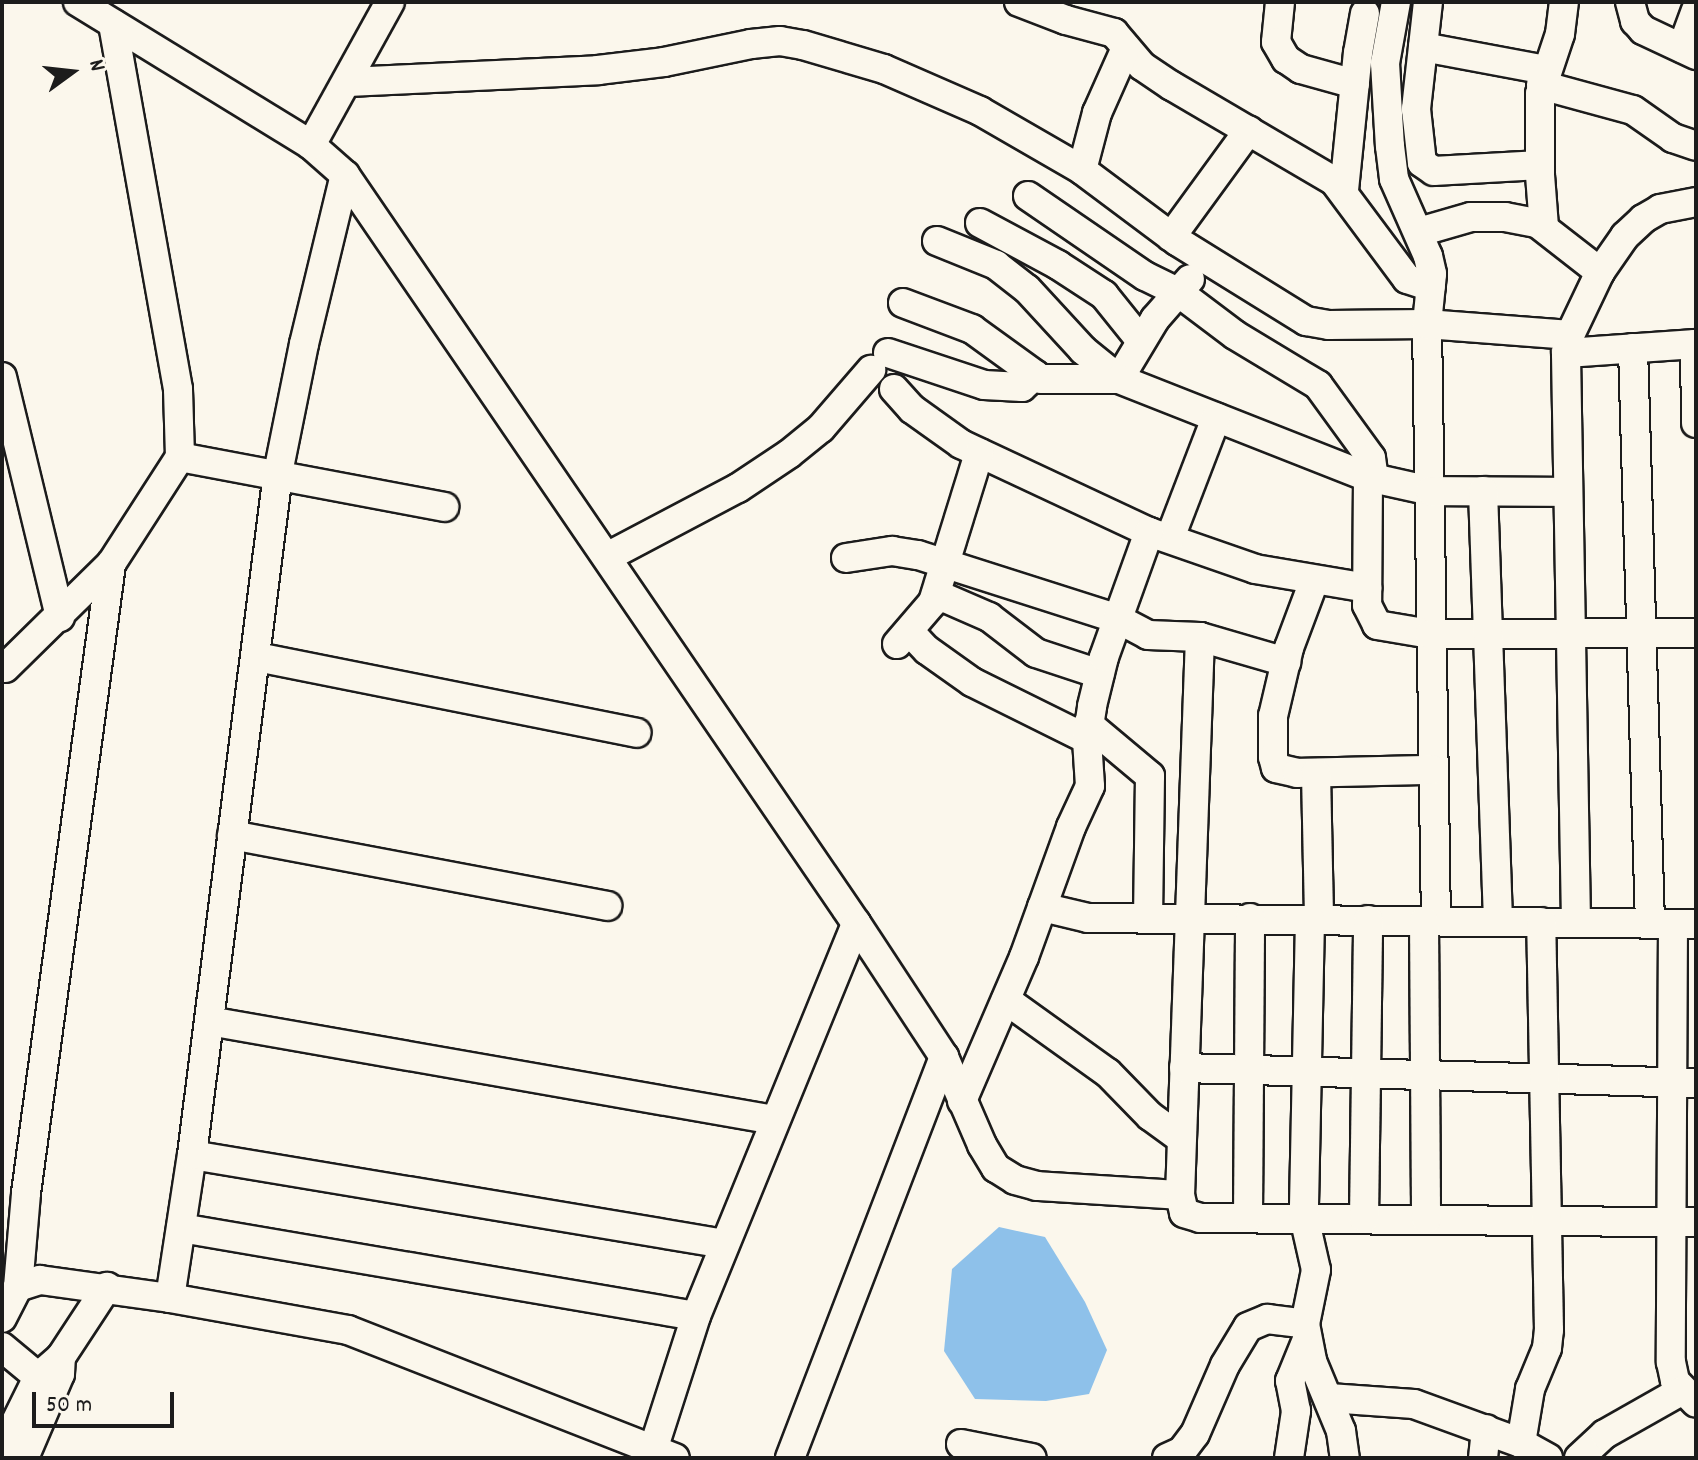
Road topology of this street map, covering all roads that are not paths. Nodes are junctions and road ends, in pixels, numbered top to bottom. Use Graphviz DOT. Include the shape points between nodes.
graph roads {
  1 [pos="78,2"];
  2 [pos="390,2"];
  3 [pos="1019,2"];
  4 [pos="1280,2"];
  5 [pos="1396,2"];
  6 [pos="1428,2"];
  7 [pos="1564,2"];
  8 [pos="1630,2"];
  9 [pos="1696,10"];
  10 [pos="1089,14"];
  11 [pos="1365,14"];
  12 [pos="113,24"];
  13 [pos="1423,47"];
  14 [pos="1126,48"];
  15 [pos="1689,51"];
  16 [pos="1544,78"];
  17 [pos="348,82"];
  18 [pos="1355,84"];
  19 [pos="1249,130"];
  20 [pos="311,145"];
  21 [pos="1696,146"];
  22 [pos="1540,165"];
  23 [pos="1082,170"];
  24 [pos="345,175"];
  25 [pos="1344,190"];
  26 [pos="1028,196"];
  27 [pos="1696,202"];
  28 [pos="980,223"];
  29 [pos="1544,227"];
  30 [pos="1419,232"];
  31 [pos="1171,237"];
  32 [pos="937,241"];
  33 [pos="1207,261"];
  34 [pos="1600,272"];
  35 [pos="1431,287"];
  36 [pos="1178,292"];
  37 [pos="903,303"];
  38 [pos="1427,324"];
  39 [pos="1141,341"];
  40 [pos="1568,344"];
  41 [pos="1696,344"];
  42 [pos="1633,348"];
  43 [pos="1035,375"];
  44 [pos="2,377"];
  45 [pos="1119,379"];
  46 [pos="894,389"];
  47 [pos="1216,418"];
  48 [pos="1696,423"];
  49 [pos="979,453"];
  50 [pos="180,457"];
  51 [pos="278,473"];
  52 [pos="1371,478"];
  53 [pos="1431,491"];
  54 [pos="1483,491"];
  55 [pos="1566,492"];
  56 [pos="444,507"];
  57 [pos="1159,535"];
  58 [pos="607,557"];
  59 [pos="846,558"];
  60 [pos="944,563"];
  61 [pos="111,564"];
  62 [pos="1314,581"];
  63 [pos="1367,588"];
  64 [pos="936,594"];
  65 [pos="60,617"];
  66 [pos="1118,619"];
  67 [pos="1487,633"];
  68 [pos="1569,633"];
  69 [pos="1639,633"];
  70 [pos="1696,633"];
  71 [pos="1430,634"];
  72 [pos="1200,637"];
  73 [pos="257,657"];
  74 [pos="1286,662"];
  75 [pos="5,668"];
  76 [pos="1100,674"];
  77 [pos="1087,732"];
  78 [pos="636,733"];
  79 [pos="1432,770"];
  80 [pos="1316,773"];
  81 [pos="232,835"];
  82 [pos="607,906"];
  83 [pos="1042,907"];
  84 [pos="1148,917"];
  85 [pos="1187,917"];
  86 [pos="1250,918"];
  87 [pos="1314,919"];
  88 [pos="1368,920"];
  89 [pos="1430,921"];
  90 [pos="1498,922"];
  91 [pos="1541,922"];
  92 [pos="1576,922"];
  93 [pos="856,923"];
  94 [pos="1673,924"];
  95 [pos="1006,1000"];
  96 [pos="209,1021"];
  97 [pos="944,1057"];
  98 [pos="1184,1068"];
  99 [pos="1248,1070"];
  100 [pos="1307,1071"];
  101 [pos="1366,1073"];
  102 [pos="1425,1075"];
  103 [pos="1543,1078"];
  104 [pos="1684,1082"];
  105 [pos="962,1101"];
  106 [pos="774,1120"];
  107 [pos="1182,1139"];
  108 [pos="192,1155"];
  109 [pos="1180,1195"];
  110 [pos="1248,1217"];
  111 [pos="1304,1217"];
  112 [pos="1364,1218"];
  113 [pos="1426,1219"];
  114 [pos="1546,1219"];
  115 [pos="1683,1222"];
  116 [pos="181,1228"];
  117 [pos="725,1244"];
  118 [pos="18,1287"];
  119 [pos="107,1287"];
  120 [pos="170,1298"];
  121 [pos="696,1316"];
  122 [pos="2,1318"];
  123 [pos="1305,1333"];
  124 [pos="4,1352"];
  125 [pos="61,1357"];
  126 [pos="38,1377"];
  127 [pos="1688,1397"];
  128 [pos="1329,1398"];
  129 [pos="1486,1429"];
  130 [pos="1521,1443"];
  131 [pos="961,1444"];
  132 [pos="2,1450"];
  133 [pos="664,1454"];
  134 [pos="24,1458"];
  135 [pos="790,1458"];
  136 [pos="1032,1458"];
  137 [pos="1167,1458"];
  138 [pos="1289,1458"];
  139 [pos="1345,1458"];
  140 [pos="1483,1458"];
  141 [pos="1548,1458"];
  142 [pos="1579,1458"];
  1 -- 12 [label="street"];
  2 -- 17 [label="street"];
  3 -- 10 [label="street"];
  4 -- 18 [label="street" via="1276,42 1286,59 1301,69"];
  5 -- 30 [label="street" via="1385,63 1390,146 1394,179"];
  6 -- 13 [label="street"];
  7 -- 16 [label="street" via="1560,34"];
  8 -- 15 [label="street" via="1643,30"];
  9 -- 15 [label="street"];
  10 -- 14 [label="street"];
  11 -- 18 [label="street"];
  12 -- 20 [label="street"];
  12 -- 50 [label="street" via="178,389"];
  13 -- 16 [label="street"];
  13 -- 22 [label="street" via="1416,109 1422,163 1434,171"];
  14 -- 19 [label="street" via="1172,86"];
  14 -- 23 [label="street" via="1097,113"];
  16 -- 21 [label="street" via="1633,110 1673,138"];
  16 -- 22 [label="street"];
  17 -- 20 [label="street"];
  17 -- 23 [label="street" via="598,70 780,41 840,53 930,88"];
  18 -- 25 [label="street"];
  19 -- 25 [label="street"];
  19 -- 31 [label="street"];
  20 -- 24 [label="street"];
  22 -- 29 [label="street"];
  23 -- 31 [label="street"];
  24 -- 51 [label="street"];
  24 -- 58 [label="street"];
  25 -- 35 [label="street" via="1407,279"];
  26 -- 36 [label="street" via="1145,276"];
  27 -- 34 [label="street" via="1660,209 1643,219"];
  28 -- 39 [label="street" via="1104,295"];
  29 -- 30 [label="street" via="1488,216"];
  29 -- 34 [label="street"];
  30 -- 35 [label="street"];
  31 -- 33 [label="street"];
  32 -- 45 [label="street" via="996,265"];
  33 -- 36 [label="street"];
  33 -- 38 [label="street" via="1306,321"];
  34 -- 40 [label="street"];
  35 -- 38 [label="street"];
  36 -- 39 [label="street"];
  36 -- 52 [label="street" via="1235,335 1318,385 1371,458"];
  37 -- 43 [label="street" via="972,329"];
  38 -- 40 [label="street"];
  38 -- 53 [label="street"];
  39 -- 45 [label="street"];
  40 -- 42 [label="street"];
  40 -- 55 [label="street"];
  41 -- 42 [label="street"];
  41 -- 48 [label="street"];
  42 -- 69 [label="street"];
  43 -- 45 [label="street" via="1054,381"];
  43 -- 58 [label="street" via="1022,387 984,385 880,362 821,428 789,454 738,488"];
  44 -- 65 [label="street"];
  45 -- 47 [label="street"];
  46 -- 49 [label="street" via="938,429"];
  47 -- 52 [label="street"];
  47 -- 57 [label="street"];
  49 -- 57 [label="street"];
  49 -- 60 [label="street"];
  50 -- 51 [label="street"];
  50 -- 61 [label="street"];
  51 -- 56 [label="street"];
  51 -- 73 [label="street"];
  52 -- 53 [label="street"];
  52 -- 63 [label="street"];
  53 -- 54 [label="street"];
  53 -- 71 [label="street"];
  54 -- 55 [label="street"];
  54 -- 67 [label="street"];
  55 -- 68 [label="street"];
  57 -- 62 [label="street" via="1255,569"];
  57 -- 66 [label="street"];
  58 -- 93 [label="street"];
  59 -- 60 [label="street" via="892,551"];
  60 -- 64 [label="street"];
  60 -- 66 [label="street"];
  61 -- 65 [label="street"];
  61 -- 118 [label="street" via="26,1193"];
  62 -- 63 [label="street"];
  62 -- 74 [label="street"];
  63 -- 71 [label="street" via="1367,605 1377,625"];
  64 -- 76 [label="street" via="989,617 1036,653"];
  64 -- 77 [label="street" via="903,637 972,682"];
  65 -- 75 [label="street"];
  66 -- 72 [label="street" via="1148,635"];
  66 -- 76 [label="street"];
  67 -- 68 [label="street"];
  67 -- 71 [label="street"];
  67 -- 90 [label="street"];
  68 -- 69 [label="street"];
  68 -- 92 [label="street"];
  69 -- 70 [label="street"];
  69 -- 94 [label="street"];
  71 -- 79 [label="street"];
  72 -- 74 [label="street"];
  72 -- 85 [label="street"];
  73 -- 78 [label="street"];
  73 -- 81 [label="street"];
  74 -- 80 [label="street" via="1273,716 1273,757 1283,772"];
  76 -- 77 [label="street"];
  77 -- 83 [label="street" via="1090,786"];
  77 -- 84 [label="street" via="1150,776"];
  79 -- 80 [label="street"];
  79 -- 89 [label="street"];
  80 -- 87 [label="street"];
  81 -- 82 [label="street"];
  81 -- 96 [label="street"];
  83 -- 84 [label="street" via="1088,918"];
  83 -- 95 [label="street"];
  84 -- 85 [label="street"];
  85 -- 86 [label="street"];
  85 -- 98 [label="street"];
  86 -- 87 [label="street"];
  86 -- 99 [label="street"];
  87 -- 88 [label="street"];
  87 -- 100 [label="street"];
  88 -- 89 [label="street"];
  88 -- 101 [label="street"];
  89 -- 90 [label="street"];
  89 -- 102 [label="street"];
  90 -- 91 [label="street"];
  91 -- 92 [label="street"];
  91 -- 103 [label="street"];
  92 -- 94 [label="street"];
  93 -- 97 [label="street"];
  93 -- 106 [label="street"];
  94 -- 104 [label="street"];
  95 -- 105 [label="street"];
  95 -- 107 [label="street" via="1108,1073 1158,1123"];
  96 -- 106 [label="street"];
  96 -- 108 [label="street"];
  97 -- 105 [label="street"];
  97 -- 135 [label="street"];
  98 -- 99 [label="street"];
  98 -- 107 [label="street"];
  99 -- 100 [label="street"];
  99 -- 110 [label="street"];
  100 -- 101 [label="street"];
  100 -- 111 [label="street"];
  101 -- 102 [label="street"];
  101 -- 112 [label="street"];
  102 -- 103 [label="street"];
  102 -- 113 [label="street"];
  103 -- 104 [label="street"];
  103 -- 114 [label="street"];
  104 -- 115 [label="street"];
  105 -- 109 [label="street" via="990,1160 1015,1180"];
  106 -- 117 [label="street"];
  107 -- 109 [label="street"];
  108 -- 116 [label="street"];
  108 -- 117 [label="street"];
  109 -- 110 [label="street" via="1184,1213 1192,1216"];
  110 -- 111 [label="street"];
  111 -- 112 [label="street"];
  111 -- 123 [label="street" via="1316,1270"];
  112 -- 113 [label="street"];
  113 -- 114 [label="street"];
  114 -- 115 [label="street"];
  114 -- 130 [label="street" via="1547,1348 1533,1381"];
  115 -- 127 [label="street" via="1671,1362"];
  116 -- 120 [label="street"];
  116 -- 121 [label="street"];
  117 -- 121 [label="street"];
  118 -- 119 [label="street" via="40,1280"];
  118 -- 122 [label="street"];
  119 -- 120 [label="street"];
  119 -- 125 [label="street"];
  120 -- 133 [label="street" via="348,1330"];
  121 -- 133 [label="street"];
  123 -- 128 [label="street"];
  123 -- 137 [label="street" via="1267,1319 1248,1327 1195,1434 1182,1451"];
  123 -- 138 [label="street" via="1290,1381 1296,1411"];
  124 -- 126 [label="street"];
  125 -- 126 [label="street"];
  125 -- 134 [label="street" via="60,1374"];
  126 -- 132 [label="street"];
  127 -- 142 [label="street" via="1605,1434"];
  128 -- 129 [label="street" via="1401,1401"];
  128 -- 139 [label="street"];
  129 -- 130 [label="street"];
  129 -- 140 [label="street"];
  130 -- 141 [label="street"];
  131 -- 136 [label="street"];
}
